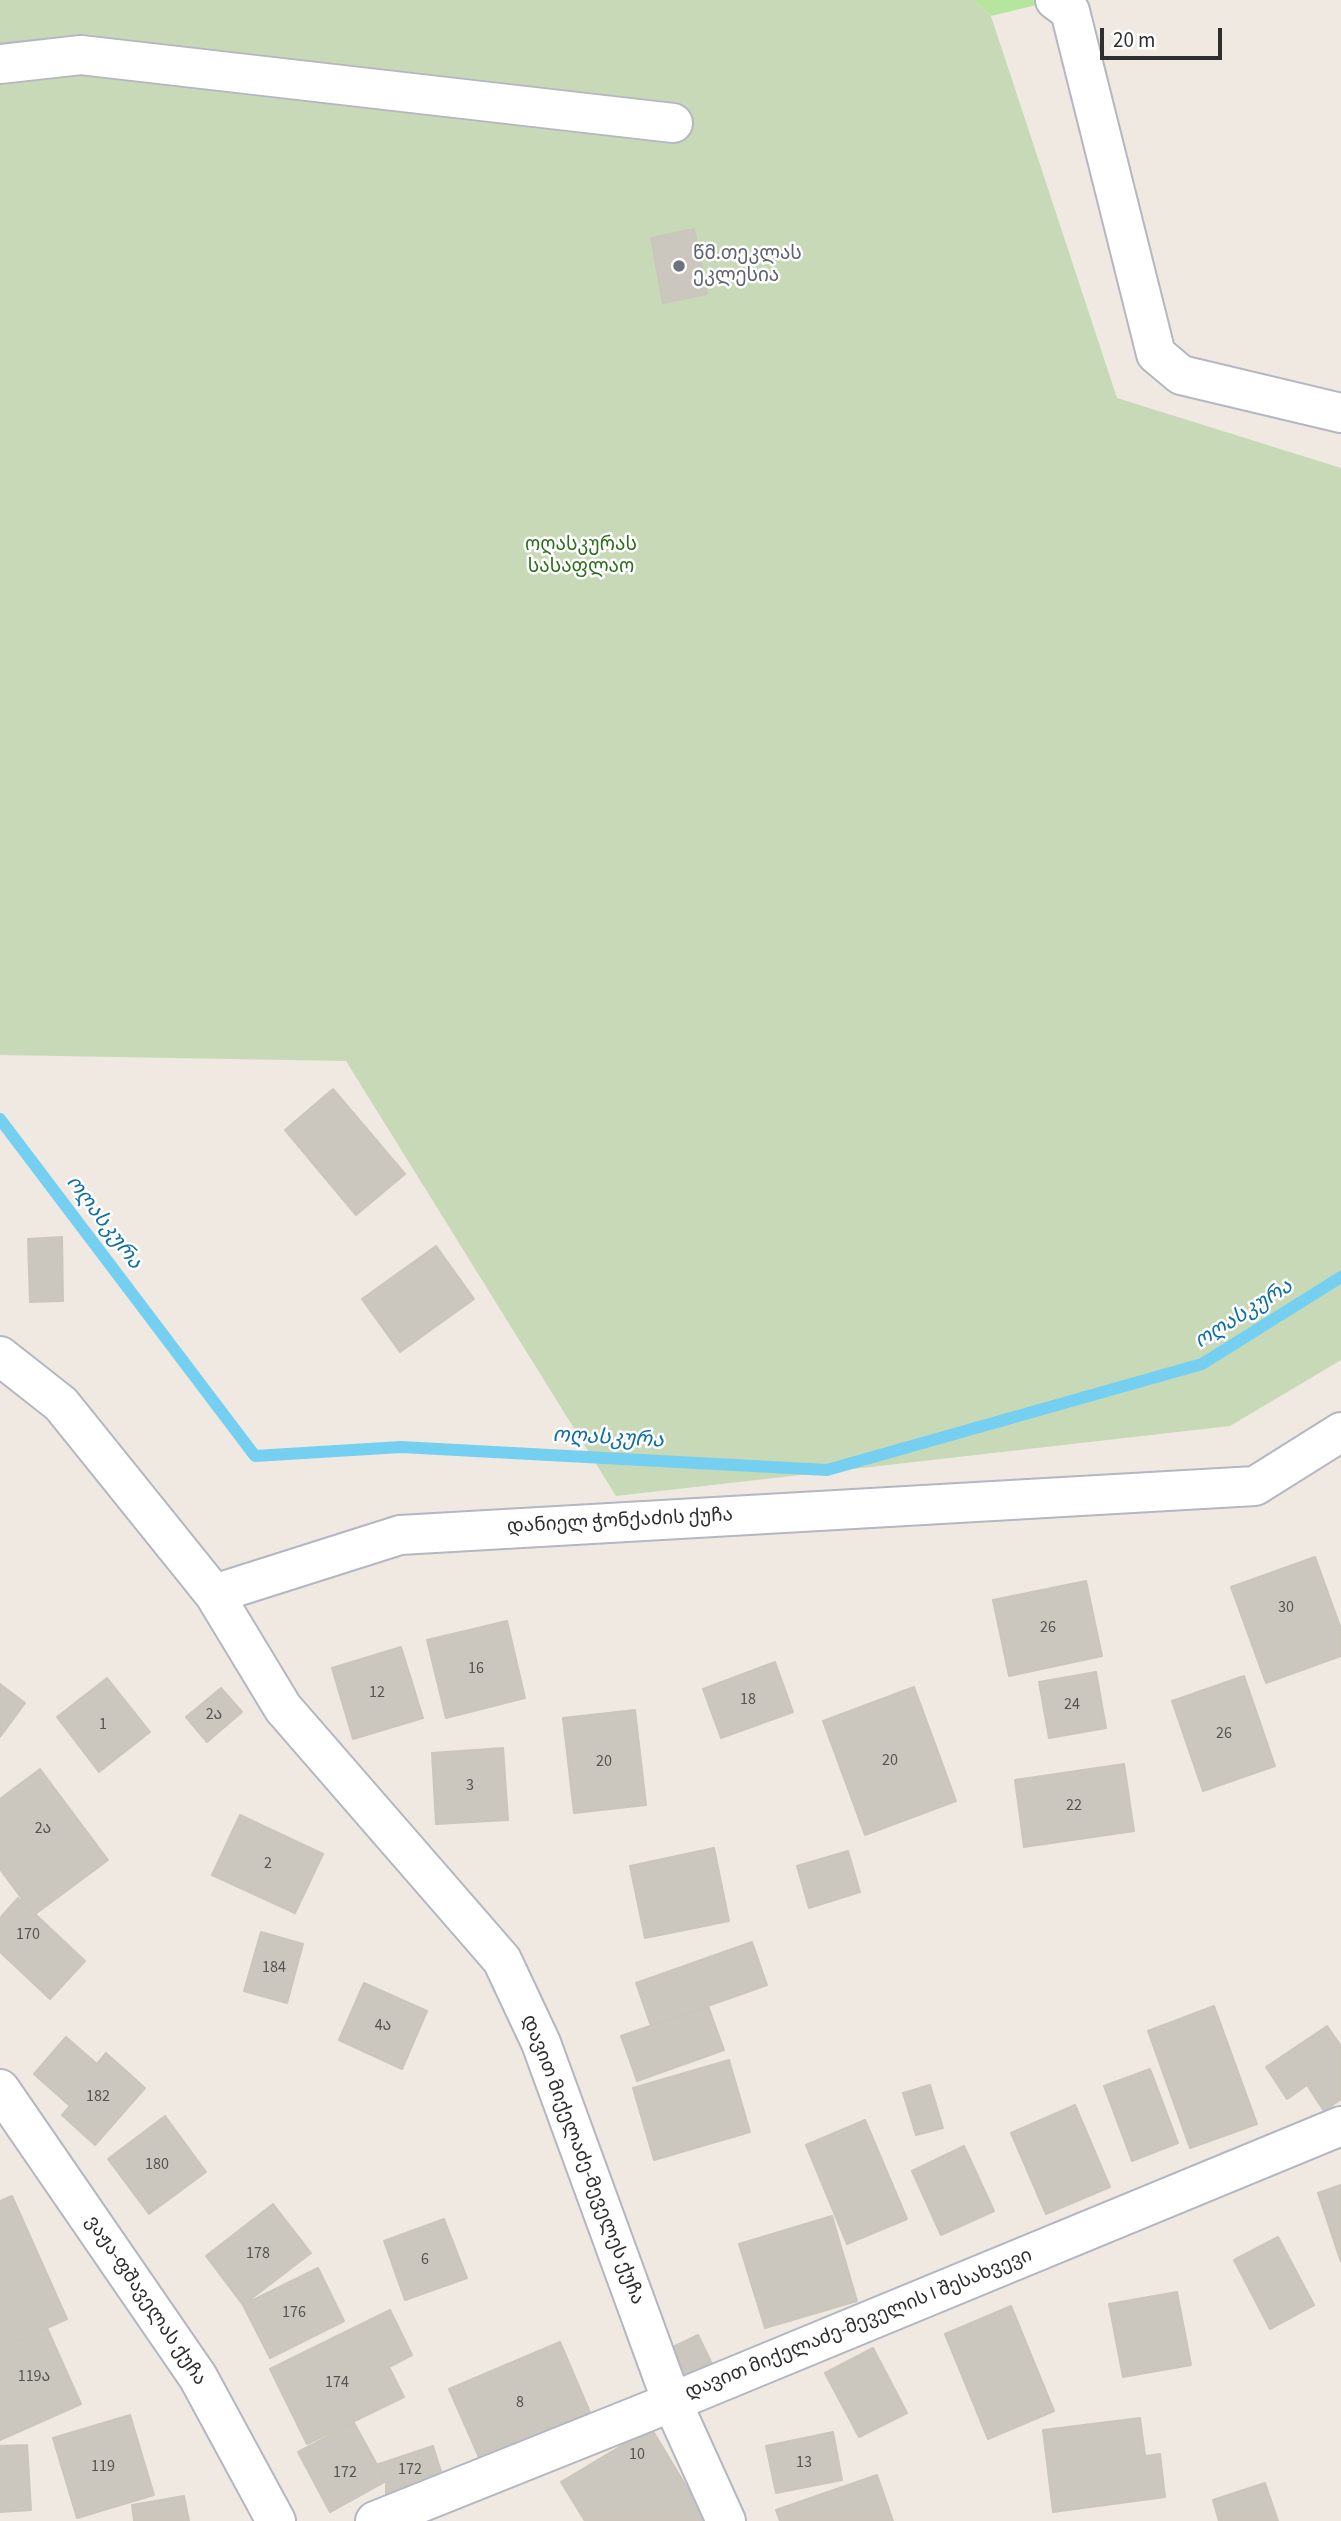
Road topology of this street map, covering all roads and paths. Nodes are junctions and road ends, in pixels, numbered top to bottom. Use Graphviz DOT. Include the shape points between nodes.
graph roads {
  1 [pos="1055,0"];
  2 [pos="0,64"];
  3 [pos="673,123"];
  4 [pos="1341,413"];
  5 [pos="0,1356"];
  6 [pos="1341,1432"];
  7 [pos="214,1594"];
  8 [pos="0,2090"];
  9 [pos="1341,2126"];
  10 [pos="672,2402"];
  11 [pos="276,2521"];
  12 [pos="375,2521"];
  13 [pos="726,2521"];
  1 -- 4 [label="street" via="1070,11 1156,354 1181,375"];
  2 -- 3 [label="street" via="81,55"];
  5 -- 7 [label="street" via="61,1404"];
  6 -- 7 [label="street, დანიელ ჭონქაძის ქუჩა" via="1255,1486 400,1535"];
  7 -- 10 [label="street, დავით მიქელაძე-მეველეს ქუჩა" via="283,1708 502,1960 541,2043"];
  8 -- 11 [label="street, ვაჟა-ფშაველას ქუჩა" via="198,2377"];
  9 -- 10 [label="street, დავით მიქელაძე-მეველის I შესახვევი"];
  10 -- 12 [label="street, დავით მიქელაძე-მეველის I შესახვევი"];
  10 -- 13 [label="street, დავით მიქელაძე-მეველეს ქუჩა"];
}
